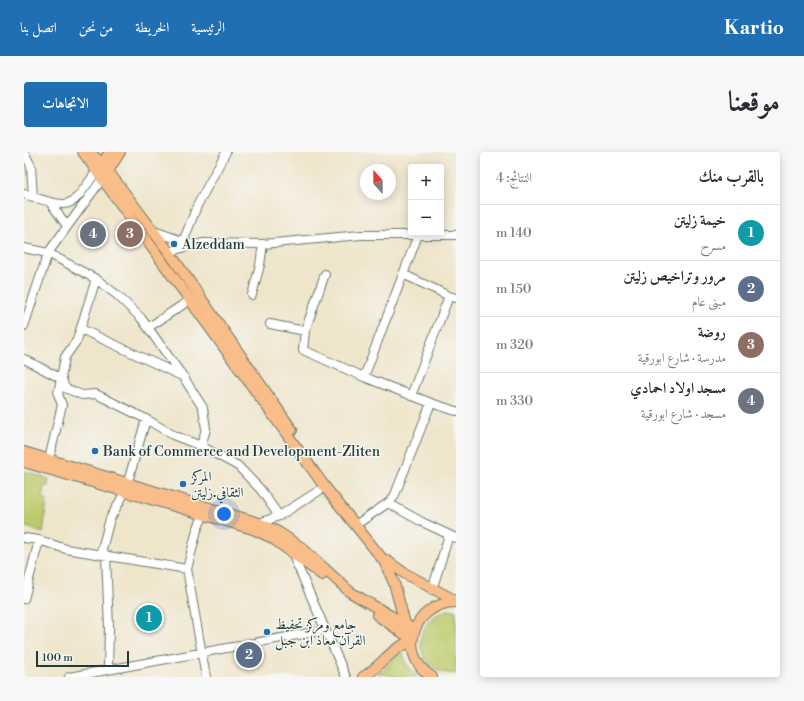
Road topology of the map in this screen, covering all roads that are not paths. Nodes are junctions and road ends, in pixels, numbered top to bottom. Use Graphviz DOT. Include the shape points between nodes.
graph roads {
  1 [pos="24,152"];
  2 [pos="83,152"];
  3 [pos="90,152"];
  4 [pos="110,152"];
  5 [pos="120,152"];
  6 [pos="226,152"];
  7 [pos="102,171"];
  8 [pos="24,194"];
  9 [pos="32,196"];
  10 [pos="50,202"];
  11 [pos="67,226"];
  12 [pos="154,231"];
  13 [pos="408,234"];
  14 [pos="444,235"];
  15 [pos="456,235"];
  16 [pos="417,236"];
  17 [pos="183,242"];
  18 [pos="197,244"];
  19 [pos="263,244"];
  20 [pos="24,248"];
  21 [pos="169,252"];
  22 [pos="48,253"];
  23 [pos="160,258"];
  24 [pos="325,274"];
  25 [pos="403,274"];
  26 [pos="96,278"];
  27 [pos="252,295"];
  28 [pos="453,297"];
  29 [pos="190,300"];
  30 [pos="270,324"];
  31 [pos="24,326"];
  32 [pos="149,327"];
  33 [pos="81,330"];
  34 [pos="305,331"];
  35 [pos="24,359"];
  36 [pos="184,378"];
  37 [pos="364,378"];
  38 [pos="62,379"];
  39 [pos="412,396"];
  40 [pos="431,404"];
  41 [pos="456,411"];
  42 [pos="146,419"];
  43 [pos="201,446"];
  44 [pos="24,452"];
  45 [pos="49,459"];
  46 [pos="24,462"];
  47 [pos="325,487"];
  48 [pos="125,488"];
  49 [pos="388,503"];
  50 [pos="203,516"];
  51 [pos="279,516"];
  52 [pos="258,522"];
  53 [pos="357,524"];
  54 [pos="452,536"];
  55 [pos="24,538"];
  56 [pos="39,540"];
  57 [pos="292,553"];
  58 [pos="106,556"];
  59 [pos="187,569"];
  60 [pos="432,590"];
  61 [pos="24,599"];
  62 [pos="456,602"];
  63 [pos="404,624"];
  64 [pos="325,630"];
  65 [pos="413,638"];
  66 [pos="201,654"];
  67 [pos="108,669"];
  68 [pos="69,677"];
  69 [pos="206,677"];
  70 [pos="346,677"];
  71 [pos="363,677"];
  72 [pos="432,677"];
  1 -- 9 [label="street" via="31,166"];
  2 -- 7 [label="main road"];
  3 -- 7 [label="main road"];
  4 -- 7 [label="main road"];
  5 -- 7 [label="main road"];
  6 -- 17 [label="street" via="197,206"];
  7 -- 10 [label="street" via="75,200 64,205"];
  7 -- 11 [label="street"];
  7 -- 12 [label="main road"];
  7 -- 23 [label="main road"];
  8 -- 9 [label="street"];
  9 -- 10 [label="street"];
  10 -- 11 [label="street"];
  11 -- 22 [label="street"];
  12 -- 17 [label="street"];
  12 -- 21 [label="main road"];
  13 -- 19 [label="street" via="361,235"];
  14 -- 15 [label="street"];
  16 -- 25 [label="street"];
  17 -- 18 [label="street"];
  18 -- 19 [label="street"];
  18 -- 21 [label="street"];
  19 -- 27 [label="street"];
  20 -- 22 [label="street"];
  21 -- 23 [label="main road"];
  21 -- 53 [label="main road"];
  22 -- 26 [label="street"];
  22 -- 31 [label="street"];
  23 -- 29 [label="main road"];
  24 -- 34 [label="street"];
  25 -- 28 [label="street"];
  25 -- 37 [label="street"];
  26 -- 32 [label="street"];
  26 -- 33 [label="street"];
  28 -- 39 [label="street"];
  29 -- 32 [label="street"];
  29 -- 47 [label="main road"];
  30 -- 34 [label="street"];
  32 -- 36 [label="street"];
  33 -- 36 [label="street"];
  33 -- 38 [label="street" via="65,357"];
  34 -- 37 [label="street" via="304,351"];
  35 -- 38 [label="street"];
  36 -- 43 [label="street" via="205,412 206,429"];
  37 -- 39 [label="street"];
  38 -- 42 [label="street" via="65,388 82,395 96,394"];
  38 -- 45 [label="street" via="58,394 62,404"];
  39 -- 40 [label="street"];
  40 -- 41 [label="street"];
  40 -- 49 [label="street" via="398,490"];
  42 -- 43 [label="street" via="173,435"];
  42 -- 48 [label="street"];
  43 -- 51 [label="street" via="238,466 261,490"];
  44 -- 45 [label="main road"];
  45 -- 48 [label="main road"];
  46 -- 48 [label="main road"];
  47 -- 51 [label="street"];
  47 -- 63 [label="main road" via="387,567 398,596"];
  48 -- 50 [label="main road"];
  48 -- 52 [label="main road"];
  48 -- 58 [label="street" via="110,519 102,549"];
  49 -- 53 [label="street"];
  49 -- 54 [label="street"];
  50 -- 57 [label="main road" via="253,529 272,538"];
  50 -- 59 [label="street"];
  51 -- 52 [label="street"];
  52 -- 63 [label="main road" via="302,548 350,592"];
  53 -- 60 [label="main road" via="395,568"];
  54 -- 60 [label="street"];
  55 -- 56 [label="street"];
  56 -- 58 [label="street" via="66,549"];
  56 -- 61 [label="street"];
  57 -- 64 [label="street"];
  57 -- 65 [label="main road"];
  58 -- 59 [label="street"];
  58 -- 67 [label="street"];
  59 -- 66 [label="street"];
  60 -- 62 [label="main road"];
  62 -- 65 [label="main road" via="436,606 426,612 419,621"];
  63 -- 65 [label="main road"];
  64 -- 66 [label="street"];
  64 -- 70 [label="street"];
  65 -- 71 [label="main road"];
  65 -- 72 [label="main road" via="416,659"];
  66 -- 67 [label="street"];
  66 -- 69 [label="street"];
  67 -- 68 [label="street"];
}
